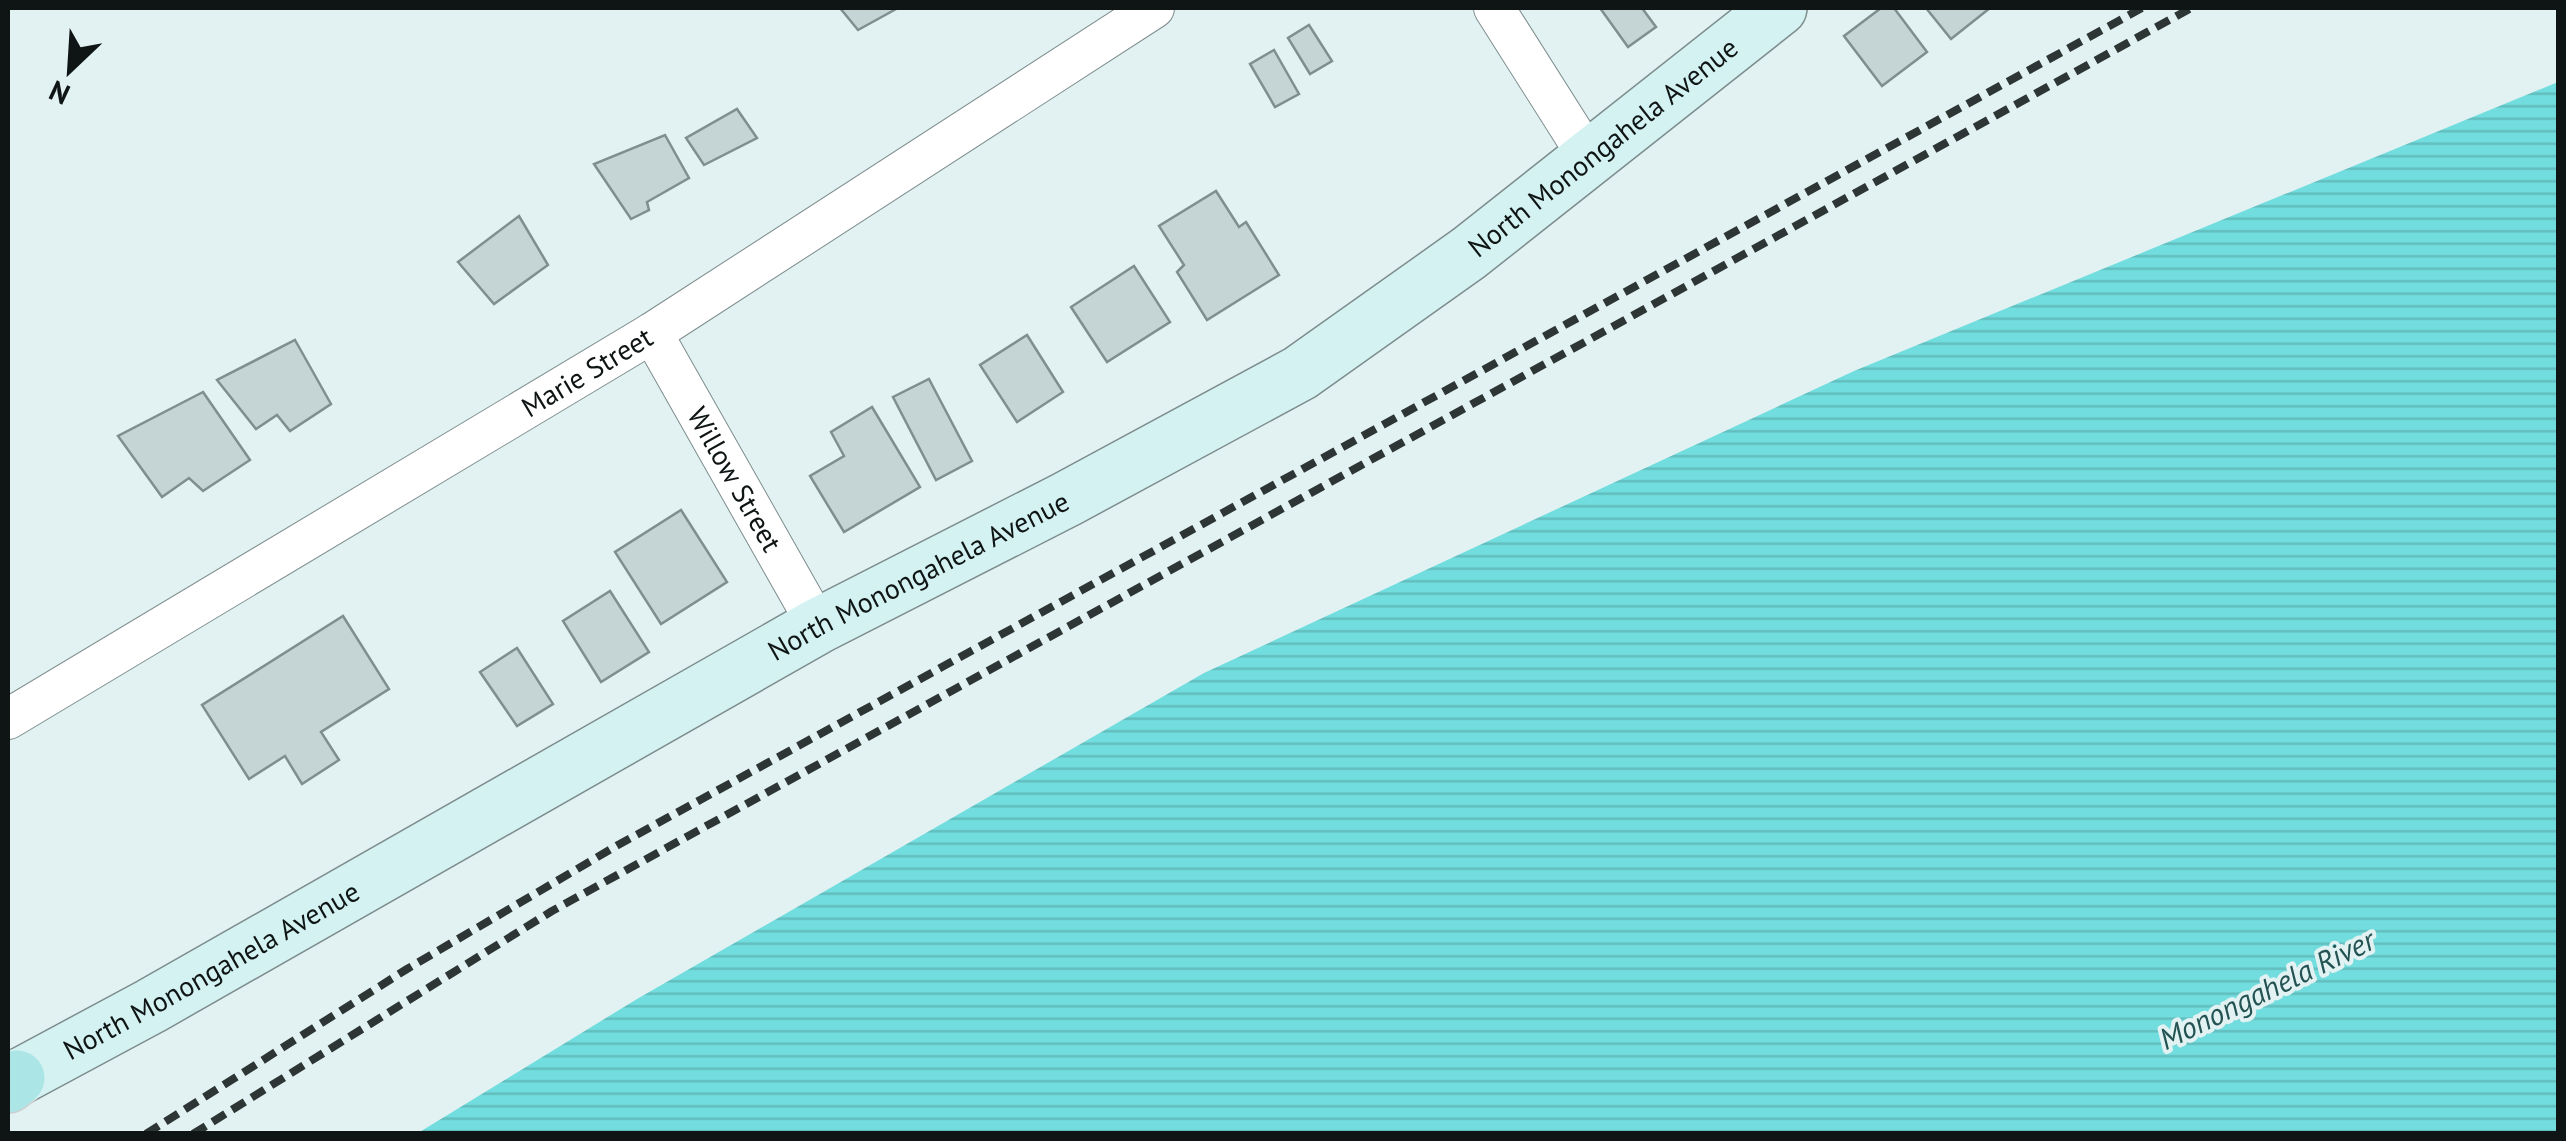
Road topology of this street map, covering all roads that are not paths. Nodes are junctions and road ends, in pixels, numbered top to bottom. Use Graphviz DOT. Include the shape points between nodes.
graph roads {
  1 [pos="1154,8"];
  2 [pos="1494,8"];
  3 [pos="1779,8"];
  4 [pos="1589,158"];
  5 [pos="652,333"];
  6 [pos="818,626"];
  7 [pos="8,719"];
  8 [pos="10,1082"];
  1 -- 5 [label="street, Marie Street"];
  2 -- 4 [label="street"];
  3 -- 4 [label="main road, North Monongahela Avenue"];
  4 -- 6 [label="main road, North Monongahela Avenue" via="1469,254 1300,373"];
  5 -- 6 [label="street, Willow Street"];
  5 -- 7 [label="street, Marie Street"];
  6 -- 8 [label="main road, North Monongahela Avenue"];
}
